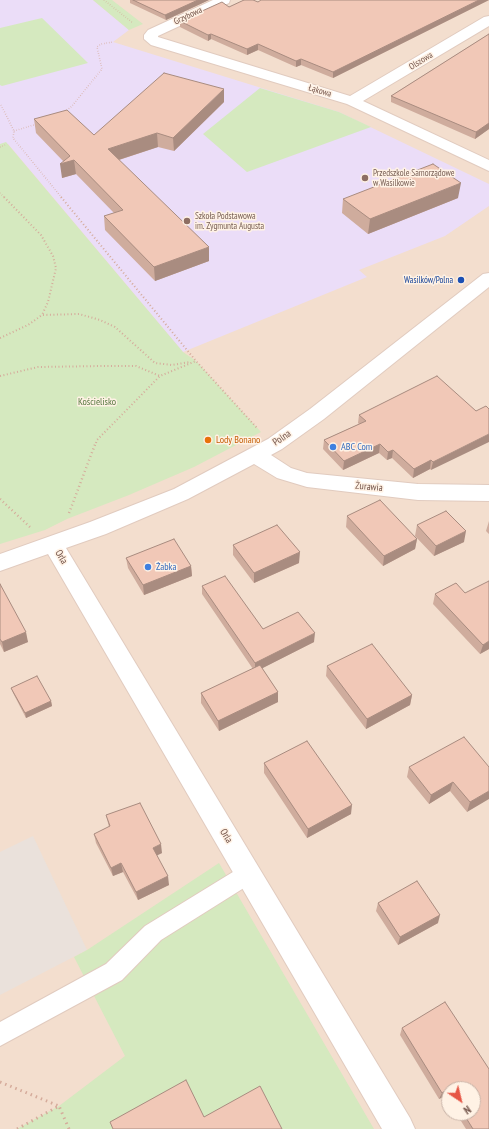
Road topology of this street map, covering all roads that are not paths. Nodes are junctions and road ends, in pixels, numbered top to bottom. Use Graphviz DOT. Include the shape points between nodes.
graph roads {
  1 [pos="224,0"];
  2 [pos="489,20"];
  3 [pos="153,32"];
  4 [pos="352,101"];
  5 [pos="489,166"];
  6 [pos="489,278"];
  7 [pos="255,455"];
  8 [pos="489,493"];
  9 [pos="53,544"];
  10 [pos="0,563"];
  11 [pos="248,874"];
  12 [pos="0,1035"];
  13 [pos="399,1129"];
  1 -- 3 [label="street, Grzybowa"];
  2 -- 4 [label="street, Olszowa"];
  3 -- 4 [label="street, Łąkowa" via="150,39 156,42"];
  4 -- 5 [label="street, Łąkowa"];
  6 -- 7 [label="street, Polna" via="295,430"];
  7 -- 8 [label="street, Żurawia" via="284,472 307,480 418,492"];
  7 -- 9 [label="street, Polna" via="181,494"];
  9 -- 10 [label="street, Polna"];
  9 -- 11 [label="street, Orla"];
  11 -- 12 [label="lane" via="153,933 114,972"];
  11 -- 13 [label="street, Orla"];
}
